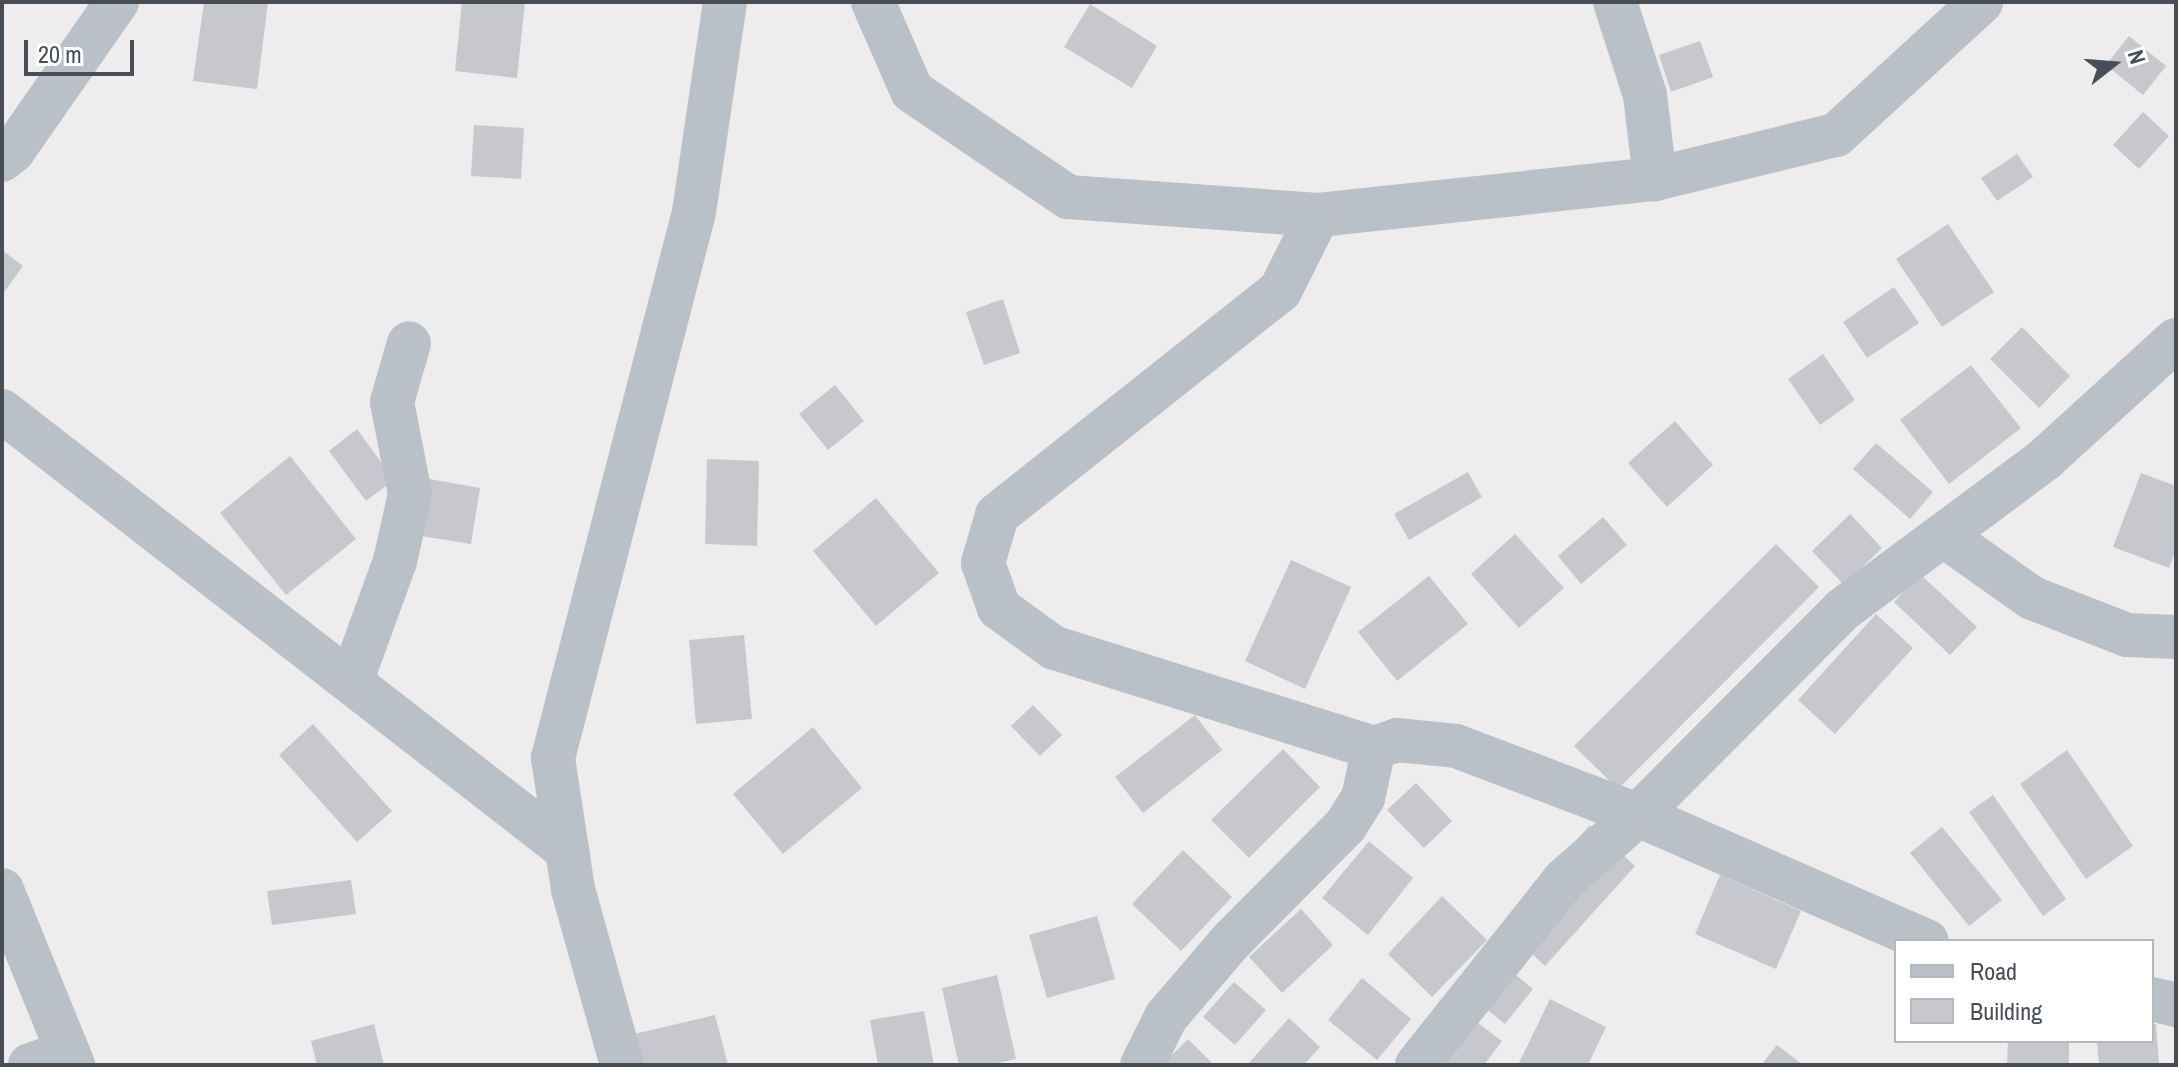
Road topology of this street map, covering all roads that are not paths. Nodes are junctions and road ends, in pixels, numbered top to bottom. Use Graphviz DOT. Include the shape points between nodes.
graph roads {
  1 [pos="117,2"];
  2 [pos="725,2"];
  3 [pos="873,2"];
  4 [pos="1615,2"];
  5 [pos="1981,2"];
  6 [pos="2,160"];
  7 [pos="1655,179"];
  8 [pos="1318,215"];
  9 [pos="2176,340"];
  10 [pos="409,343"];
  11 [pos="2,411"];
  12 [pos="1943,535"];
  13 [pos="2176,637"];
  14 [pos="351,682"];
  15 [pos="1374,748"];
  16 [pos="1638,815"];
  17 [pos="567,850"];
  18 [pos="2,890"];
  19 [pos="1922,939"];
  20 [pos="2154,1000"];
  21 [pos="2176,1005"];
  22 [pos="57,1061"];
  23 [pos="622,1065"];
  24 [pos="1142,1065"];
  25 [pos="1417,1065"];
  1 -- 6 [label="street"];
  2 -- 17 [label="street" via="694,212 553,758"];
  3 -- 8 [label="street" via="912,91 1068,197"];
  4 -- 7 [label="street" via="1645,95"];
  5 -- 7 [label="street" via="1836,135"];
  7 -- 8 [label="street"];
  8 -- 15 [label="street" via="1280,291 997,515 983,563 999,608 1054,648"];
  9 -- 12 [label="street" via="2045,459"];
  10 -- 14 [label="street" via="392,402 410,494 395,561"];
  11 -- 14 [label="street"];
  12 -- 13 [label="street" via="2032,598 2127,635"];
  12 -- 16 [label="street" via="1842,610"];
  14 -- 17 [label="street"];
  15 -- 16 [label="street" via="1397,740 1456,746"];
  15 -- 24 [label="street" via="1363,798 1346,825 1231,941 1166,1017"];
  16 -- 19 [label="street"];
  16 -- 25 [label="street" via="1564,880"];
  17 -- 23 [label="street"];
  18 -- 22 [label="street"];
  20 -- 21 [label="street"];
}
